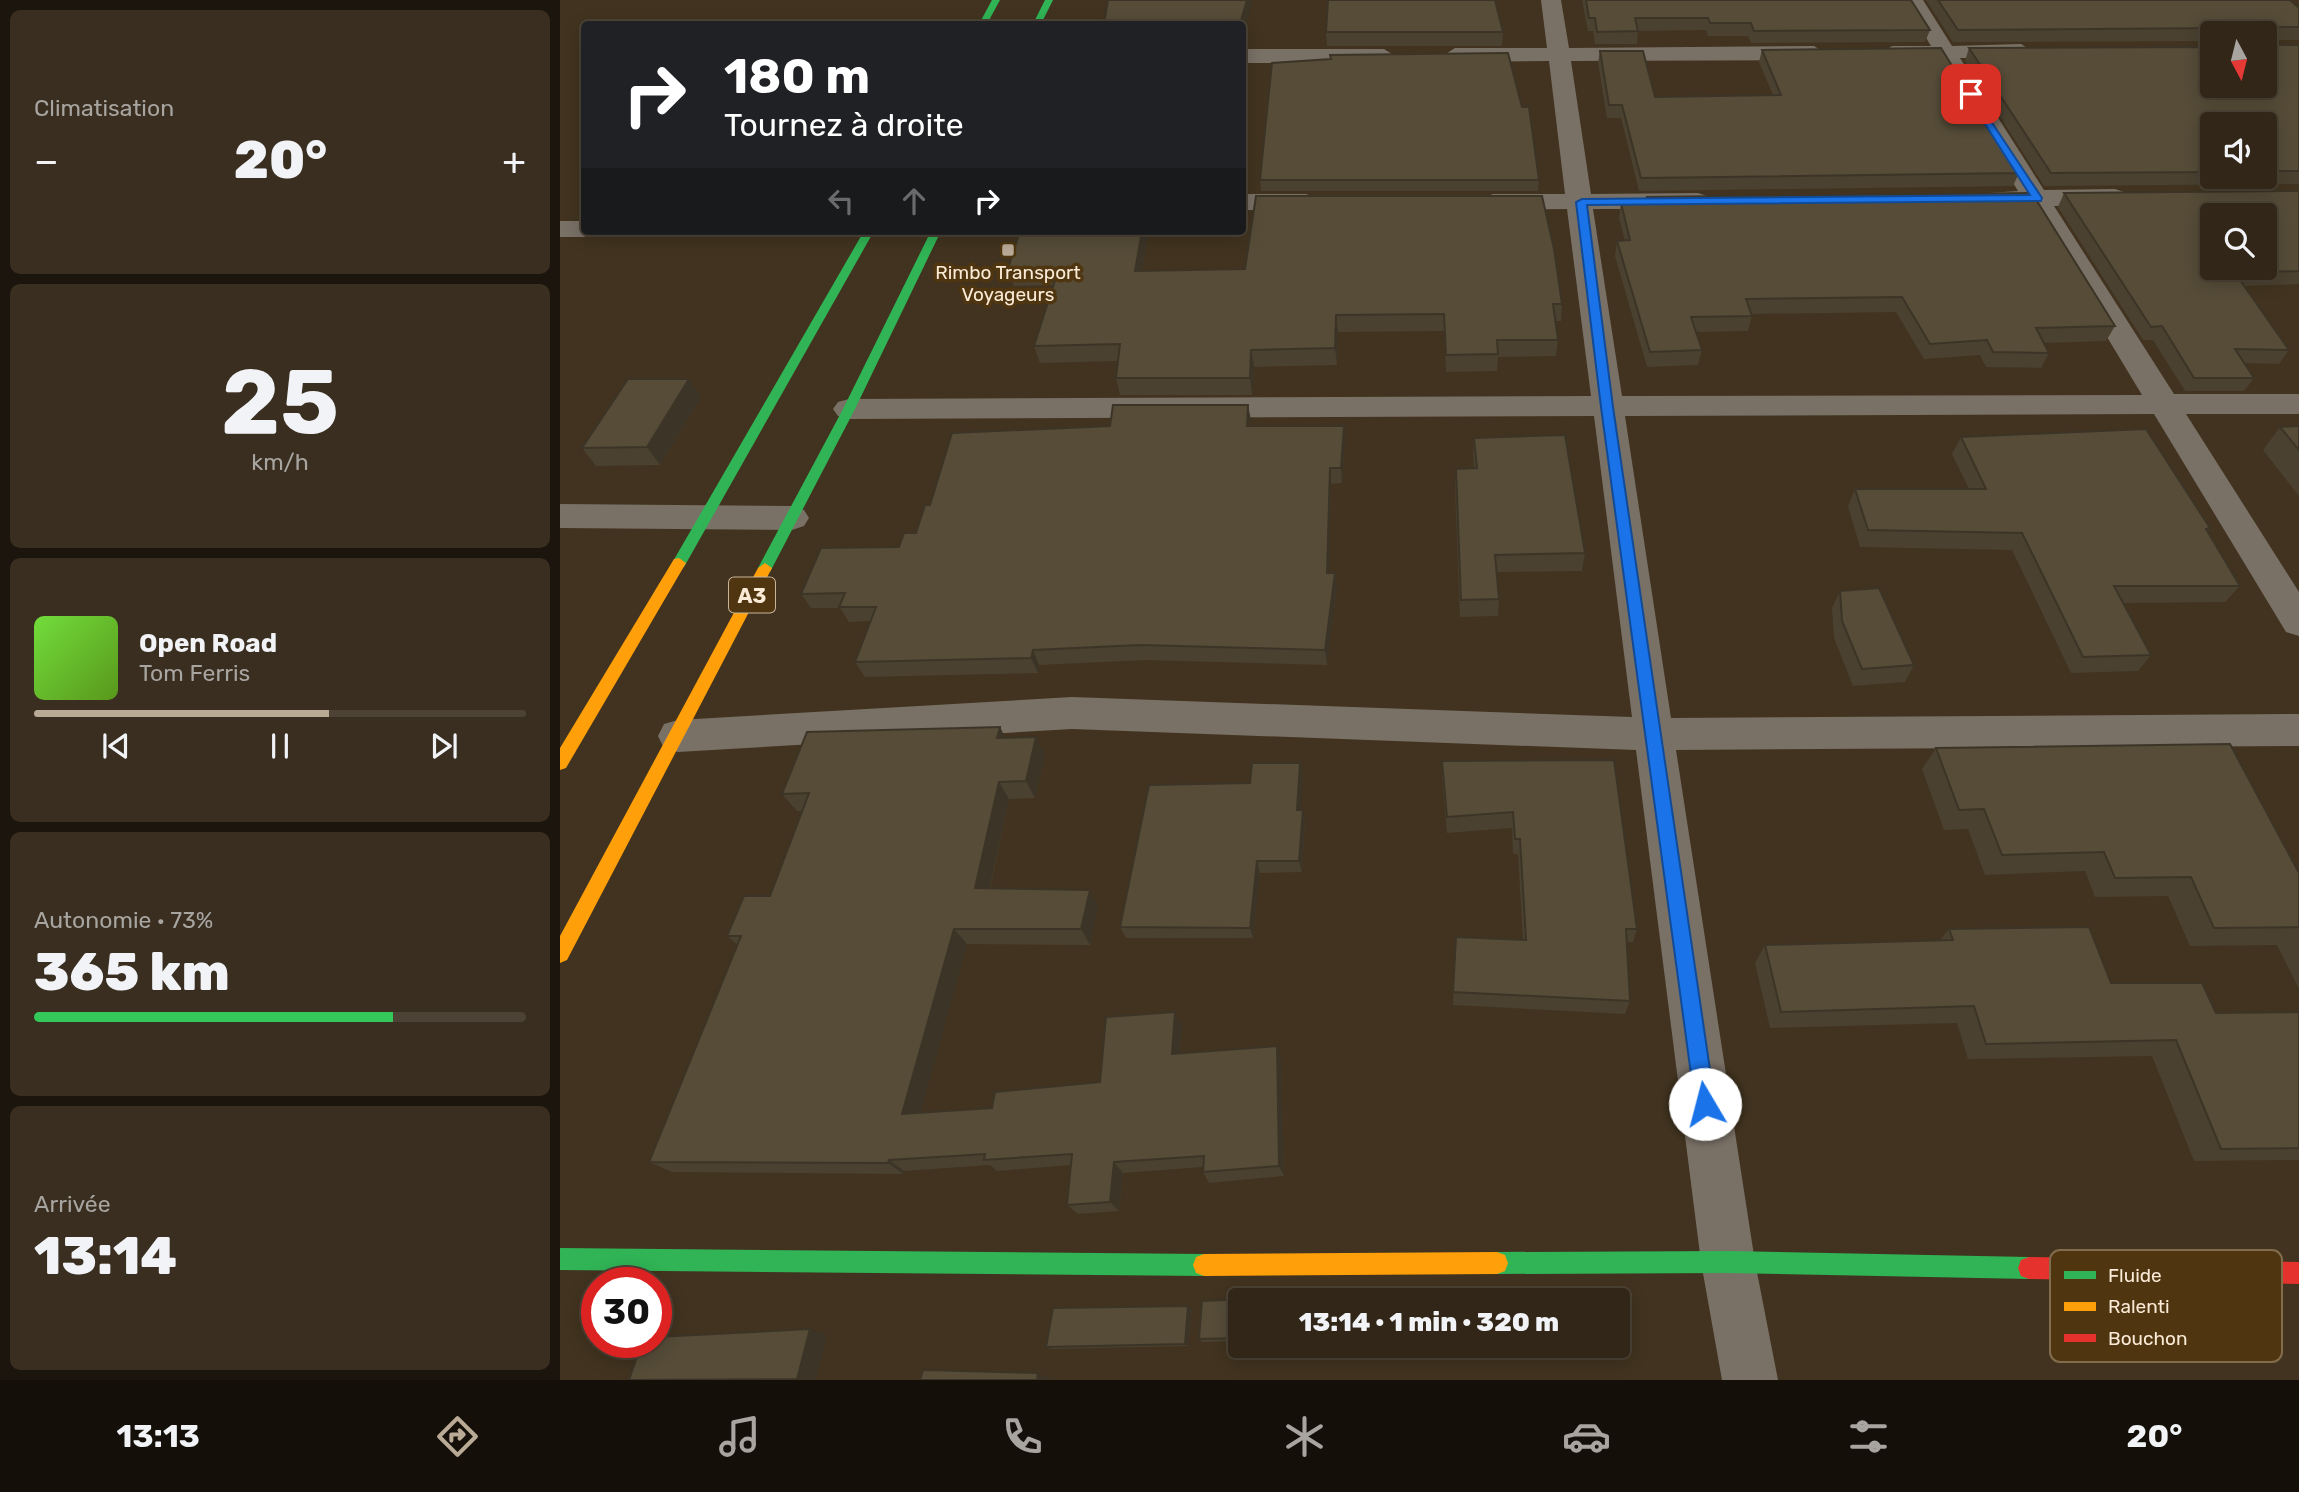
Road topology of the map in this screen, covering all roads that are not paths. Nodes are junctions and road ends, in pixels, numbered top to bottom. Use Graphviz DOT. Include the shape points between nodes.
graph roads {
  1 [pos="996,0"];
  2 [pos="1049,0"];
  3 [pos="1551,0"];
  4 [pos="1913,0"];
  5 [pos="985,21"];
  6 [pos="1038,21"];
  7 [pos="2038,51"];
  8 [pos="1945,52"];
  9 [pos="1835,53"];
  10 [pos="1876,53"];
  11 [pos="1436,55"];
  12 [pos="1560,55"];
  13 [pos="1246,56"];
  14 [pos="1408,56"];
  15 [pos="2134,197"];
  16 [pos="2037,198"];
  17 [pos="1954,199"];
  18 [pos="1720,201"];
  19 [pos="1246,202"];
  20 [pos="1338,202"];
  21 [pos="1473,202"];
  22 [pos="1582,202"];
  23 [pos="560,229"];
  24 [pos="581,229"];
  25 [pos="867,235"];
  26 [pos="934,235"];
  27 [pos="2164,403"];
  28 [pos="2299,404"];
  29 [pos="1607,407"];
  30 [pos="849,409"];
  31 [pos="560,516"];
  32 [pos="706,518"];
  33 [pos="792,519"];
  34 [pos="2299,622"];
  35 [pos="2299,730"];
  36 [pos="1652,734"];
  37 [pos="678,736"];
  38 [pos="560,763"];
  39 [pos="560,954"];
  40 [pos="560,1259"];
  41 [pos="1728,1262"];
  42 [pos="2050,1268"];
  43 [pos="1750,1380"];
  1 -- 5 [label="main road"];
  2 -- 6 [label="main road"];
  3 -- 12 [label="street"];
  4 -- 8 [label="street"];
  7 -- 8 [label="street"];
  8 -- 10 [label="street"];
  8 -- 16 [label="street"];
  9 -- 12 [label="street"];
  11 -- 12 [label="street"];
  12 -- 22 [label="street"];
  13 -- 14 [label="street"];
  15 -- 16 [label="street"];
  16 -- 17 [label="street"];
  16 -- 27 [label="street"];
  18 -- 22 [label="street"];
  19 -- 20 [label="street"];
  21 -- 22 [label="street"];
  22 -- 29 [label="street"];
  23 -- 24 [label="street"];
  25 -- 32 [label="main road"];
  26 -- 30 [label="main road, A3"];
  27 -- 28 [label="street"];
  27 -- 29 [label="street"];
  27 -- 34 [label="street"];
  29 -- 30 [label="street"];
  29 -- 36 [label="street"];
  30 -- 33 [label="main road, A3"];
  31 -- 32 [label="street"];
  32 -- 33 [label="street"];
  32 -- 38 [label="main road"];
  33 -- 37 [label="main road, A3"];
  35 -- 36 [label="street"];
  36 -- 37 [label="street" via="1072,713"];
  36 -- 41 [label="street"];
  37 -- 39 [label="main road, A3"];
  40 -- 41 [label="main road" via="1090,1266"];
  41 -- 42 [label="main road"];
  41 -- 43 [label="street"];
}
